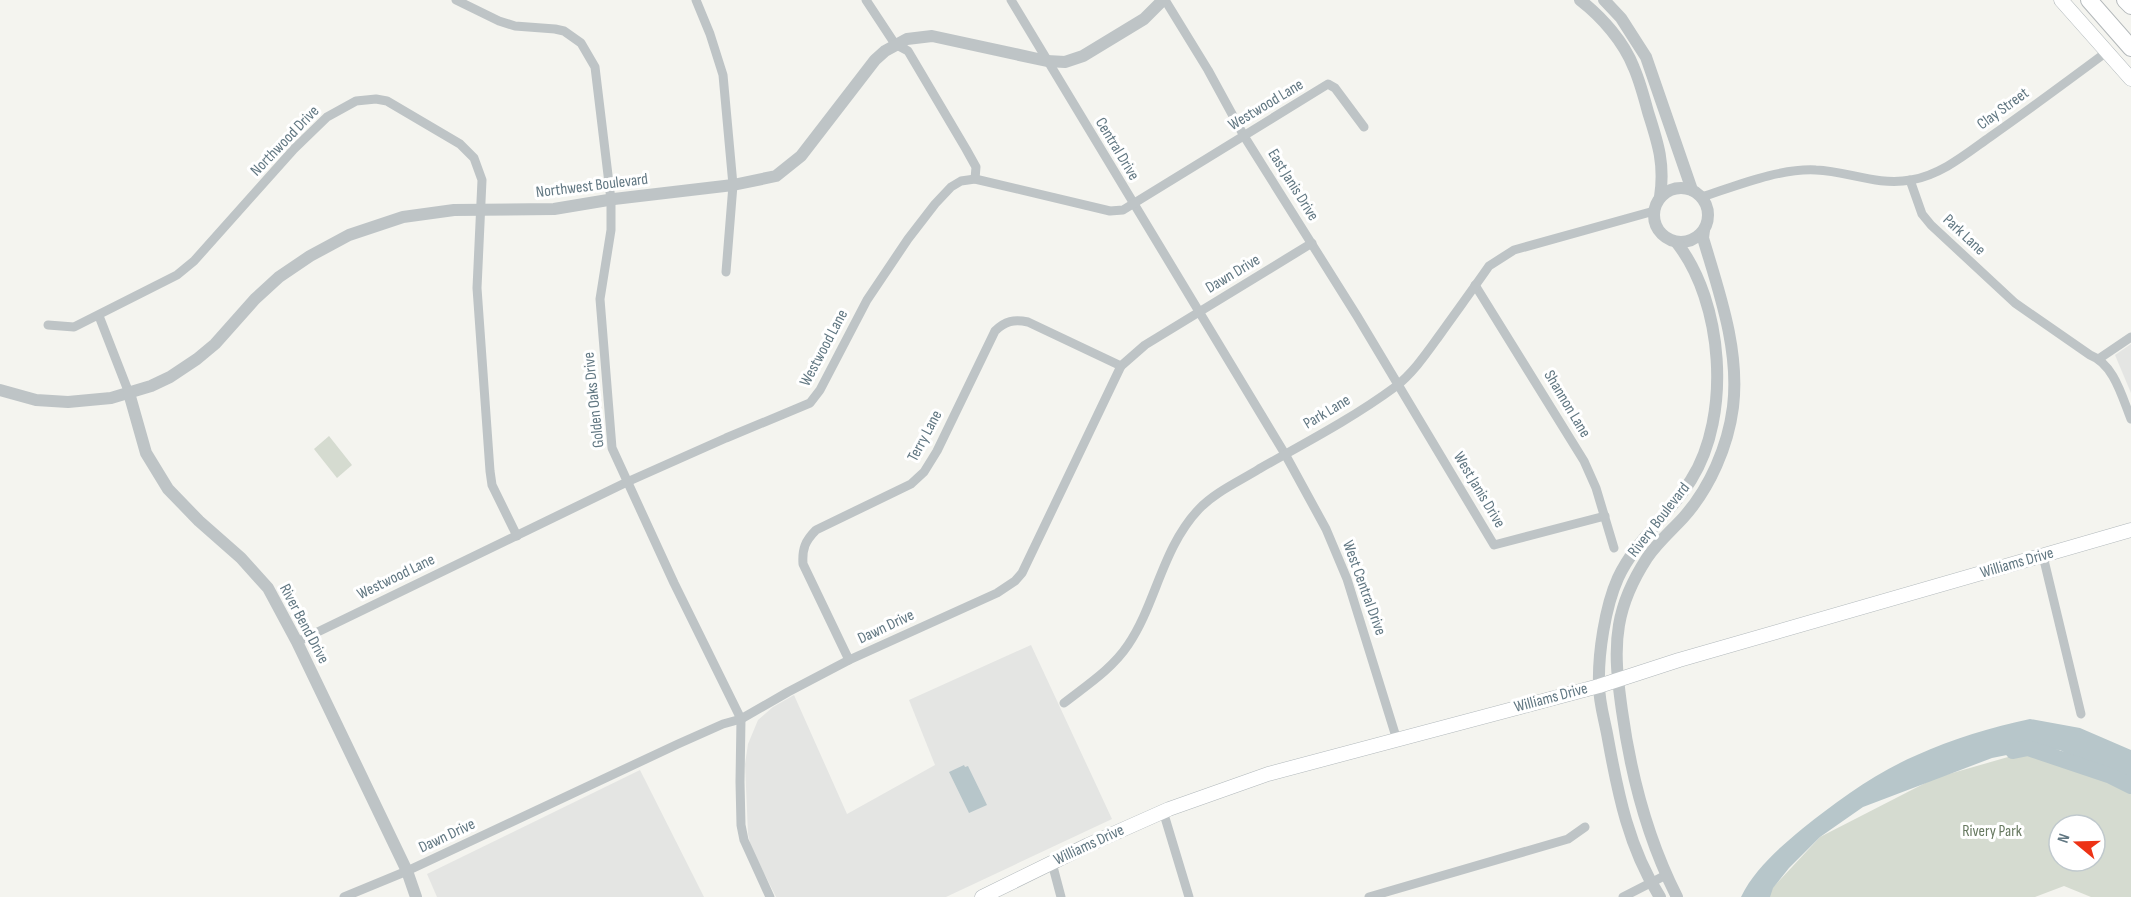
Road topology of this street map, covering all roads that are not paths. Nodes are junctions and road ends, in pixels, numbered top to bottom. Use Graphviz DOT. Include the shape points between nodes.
graph roads {
  1 [pos="456,0"];
  2 [pos="866,0"];
  3 [pos="1011,0"];
  4 [pos="1164,0"];
  5 [pos="1580,0"];
  6 [pos="1604,0"];
  7 [pos="2061,0"];
  8 [pos="2089,0"];
  9 [pos="2125,0"];
  10 [pos="698,1"];
  11 [pos="2131,6"];
  12 [pos="895,44"];
  13 [pos="2131,48"];
  14 [pos="2108,51"];
  15 [pos="1646,57"];
  16 [pos="1047,61"];
  17 [pos="1634,66"];
  18 [pos="2131,79"];
  19 [pos="1364,127"];
  20 [pos="1244,136"];
  21 [pos="975,179"];
  22 [pos="1910,180"];
  23 [pos="733,185"];
  24 [pos="1697,193"];
  25 [pos="1660,197"];
  26 [pos="611,200"];
  27 [pos="1133,204"];
  28 [pos="481,209"];
  29 [pos="1654,211"];
  30 [pos="1704,231"];
  31 [pos="1312,243"];
  32 [pos="1677,243"];
  33 [pos="726,272"];
  34 [pos="1475,285"];
  35 [pos="1199,312"];
  36 [pos="99,316"];
  37 [pos="48,325"];
  38 [pos="2131,337"];
  39 [pos="2100,358"];
  40 [pos="1121,366"];
  41 [pos="1398,385"];
  42 [pos="0,390"];
  43 [pos="129,393"];
  44 [pos="2131,419"];
  45 [pos="1285,454"];
  46 [pos="627,482"];
  47 [pos="1605,516"];
  48 [pos="2131,530"];
  49 [pos="517,536"];
  50 [pos="1614,548"];
  51 [pos="2043,556"];
  52 [pos="297,642"];
  53 [pos="849,660"];
  54 [pos="1617,679"];
  55 [pos="1599,686"];
  56 [pos="1064,703"];
  57 [pos="2082,714"];
  58 [pos="741,719"];
  59 [pos="1397,741"];
  60 [pos="1163,811"];
  61 [pos="1585,827"];
  62 [pos="1052,863"];
  63 [pos="407,871"];
  64 [pos="1666,875"];
  65 [pos="1651,883"];
  66 [pos="344,897"];
  67 [pos="416,897"];
  68 [pos="770,897"];
  69 [pos="982,897"];
  70 [pos="1061,897"];
  71 [pos="1189,897"];
  72 [pos="1369,897"];
  73 [pos="1623,897"];
  74 [pos="1660,897"];
  75 [pos="1677,897"];
  1 -- 26 [label="street, Golden Oaks Drive" via="499,21 564,31 581,42 598,76"];
  2 -- 12 [label="street"];
  3 -- 16 [label="street, Central Drive"];
  4 -- 16 [label="street, Northwest Boulevard" via="1144,19 1083,56 1060,63"];
  4 -- 20 [label="street, East Janis Drive"];
  5 -- 17 [label="street" via="1612,33"];
  6 -- 15 [label="street" via="1621,18"];
  7 -- 14 [label="main road"];
  8 -- 13 [label="highway"];
  9 -- 11 [label="highway"];
  10 -- 23 [label="street" via="723,75"];
  12 -- 16 [label="street, Northwest Boulevard" via="932,36"];
  12 -- 21 [label="street" via="908,51 961,139 976,167"];
  12 -- 23 [label="street, Northwest Boulevard" via="874,60 801,156 785,170 764,180"];
  14 -- 18 [label="main road"];
  14 -- 22 [label="street, Clay Street" via="1947,166"];
  15 -- 17 [label="street"];
  15 -- 24 [label="street"];
  16 -- 27 [label="street, Central Drive"];
  17 -- 25 [label="street" via="1659,144 1663,171"];
  19 -- 20 [label="street, Westwood Lane" via="1328,84"];
  20 -- 27 [label="street, Westwood Lane"];
  20 -- 31 [label="street, East Janis Drive"];
  21 -- 27 [label="street, Westwood Lane" via="1110,211"];
  21 -- 46 [label="street, Westwood Lane" via="951,187 908,239 867,300 810,403"];
  22 -- 24 [label="street" via="1792,171"];
  22 -- 39 [label="street, Park Lane" via="1922,214 1931,225 2015,303"];
  23 -- 26 [label="street, Northwest Boulevard"];
  23 -- 33 [label="street"];
  24 -- 25 [label="street" via="1678,188"];
  24 -- 30 [label="street" via="1707,205"];
  25 -- 29 [label="street"];
  26 -- 28 [label="street, Northwest Boulevard" via="538,211"];
  26 -- 46 [label="street, Golden Oaks Drive" via="611,230 600,299 609,430 612,448"];
  27 -- 35 [label="street, Central Drive"];
  28 -- 36 [label="street, Northwood Drive" via="482,180 470,152 387,101 356,101 313,129 183,271"];
  28 -- 43 [label="street, Northwest Boulevard" via="402,217 329,244 279,277 197,359 170,377"];
  28 -- 49 [label="street, Northwood Drive" via="477,288 490,471 492,485"];
  29 -- 32 [label="street" via="1660,232"];
  29 -- 34 [label="street, Park Lane" via="1514,250 1489,266"];
  30 -- 32 [label="street" via="1690,241"];
  30 -- 54 [label="street, Rivery Boulevard" via="1731,338 1733,406 1718,461 1705,488 1634,580 1619,624"];
  31 -- 35 [label="street, Dawn Drive"];
  31 -- 41 [label="street, East Janis Drive"];
  32 -- 55 [label="street, Rivery Boulevard" via="1693,266 1713,331 1718,376 1713,428 1693,477 1618,577 1605,617"];
  34 -- 41 [label="street, Park Lane" via="1414,370"];
  34 -- 47 [label="street, Shannon Lane" via="1584,461"];
  35 -- 40 [label="street, Dawn Drive" via="1145,345"];
  35 -- 45 [label="street, Central Drive"];
  36 -- 37 [label="street, Northwood Drive" via="74,327"];
  36 -- 43 [label="street"];
  38 -- 39 [label="street"];
  39 -- 44 [label="street, Park Lane" via="2112,374"];
  40 -- 53 [label="street, Dawn Drive" via="1015,581 998,594"];
  40 -- 53 [label="street, Terry Lane" via="1028,322 1012,320 995,331 924,472 911,484 816,530 806,542 802,553 804,568"];
  41 -- 45 [label="street, Park Lane"];
  41 -- 47 [label="street, West Janis Drive" via="1494,545"];
  42 -- 43 [label="street, Northwest Boulevard" via="36,400 68,402"];
  43 -- 52 [label="street, River Bend Drive" via="146,453 168,489 268,588"];
  45 -- 56 [label="street, Park Lane" via="1200,508 1166,560 1128,645 1115,662"];
  45 -- 59 [label="street, West Central Drive" via="1333,543 1361,618"];
  46 -- 49 [label="street, Westwood Lane"];
  46 -- 58 [label="street, Golden Oaks Drive"];
  47 -- 50 [label="street, Shannon Lane"];
  48 -- 51 [label="main road, Williams Drive"];
  49 -- 52 [label="street, Westwood Lane"];
  51 -- 54 [label="main road, Williams Drive"];
  51 -- 57 [label="street"];
  52 -- 63 [label="street, River Bend Drive"];
  53 -- 58 [label="street, Dawn Drive"];
  54 -- 55 [label="main road, Williams Drive"];
  54 -- 64 [label="street, Rivery Boulevard" via="1634,780"];
  55 -- 59 [label="main road, Williams Drive"];
  55 -- 65 [label="street, Rivery Boulevard" via="1621,803 1630,837"];
  58 -- 63 [label="street, Dawn Drive" via="678,744"];
  58 -- 68 [label="street, Golden Oaks Drive" via="741,825"];
  59 -- 60 [label="main road, Williams Drive" via="1298,765"];
  60 -- 62 [label="main road, Williams Drive"];
  60 -- 71 [label="street"];
  61 -- 72 [label="street" via="1568,839"];
  62 -- 69 [label="main road, Williams Drive"];
  62 -- 70 [label="street"];
  63 -- 66 [label="street, Dawn Drive"];
  63 -- 67 [label="street, River Bend Drive"];
  64 -- 65 [label="street"];
  64 -- 75 [label="street, Rivery Boulevard"];
  65 -- 73 [label="street"];
  65 -- 74 [label="street, Rivery Boulevard"];
}
